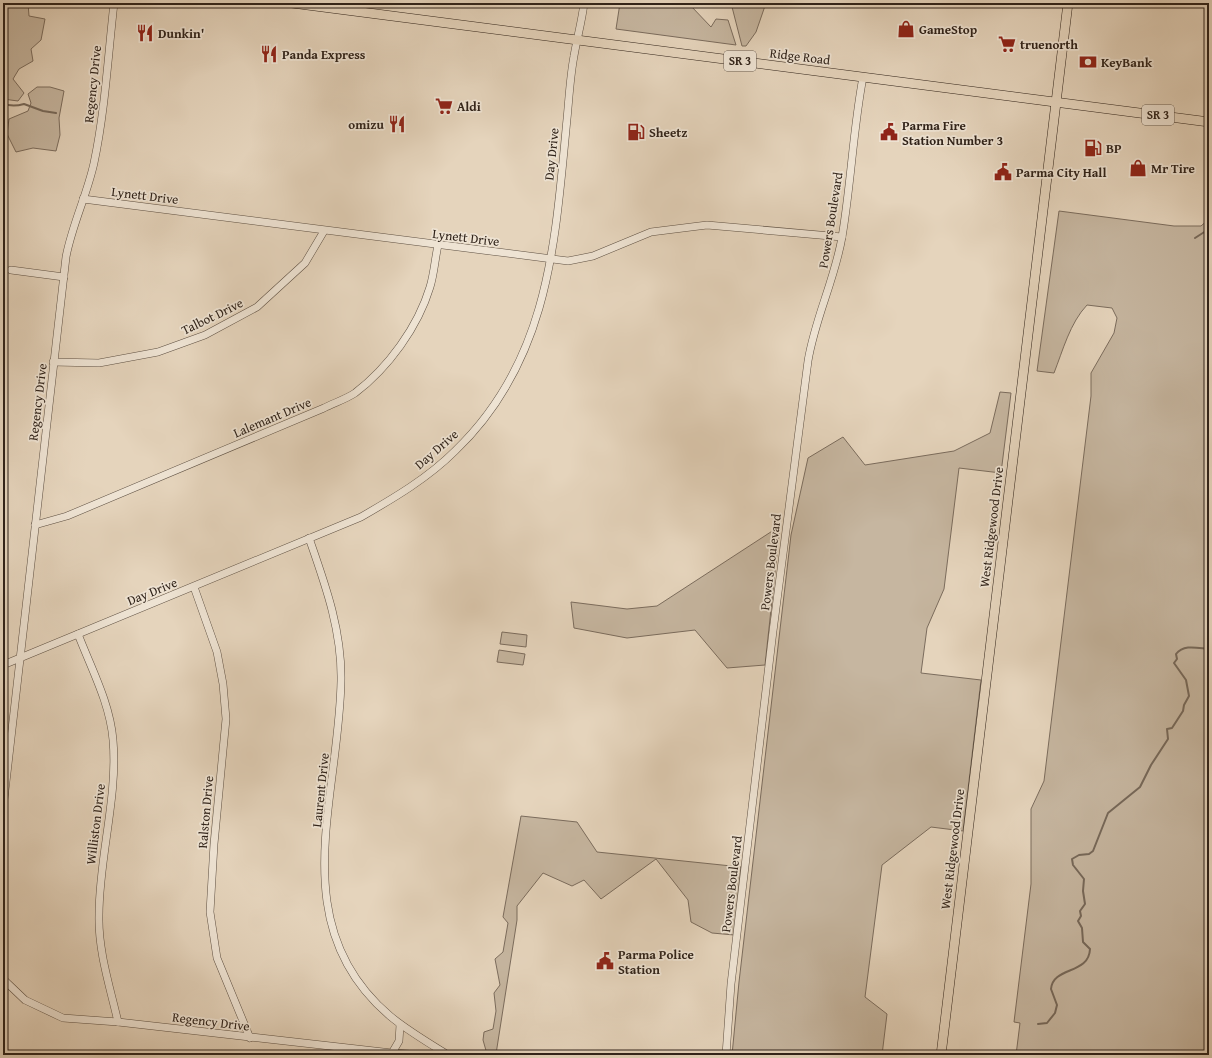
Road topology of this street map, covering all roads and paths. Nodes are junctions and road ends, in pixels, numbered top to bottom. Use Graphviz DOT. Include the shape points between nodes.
graph roads {
  1 [pos="114,3"];
  2 [pos="292,3"];
  3 [pos="584,3"];
  4 [pos="1068,3"];
  5 [pos="578,40"];
  6 [pos="862,77"];
  7 [pos="1057,102"];
  8 [pos="1209,122"];
  9 [pos="84,199"];
  10 [pos="324,231"];
  11 [pos="842,237"];
  12 [pos="438,245"];
  13 [pos="552,259"];
  14 [pos="11,270"];
  15 [pos="64,277"];
  16 [pos="53,362"];
  17 [pos="35,525"];
  18 [pos="309,538"];
  19 [pos="194,587"];
  20 [pos="78,634"];
  21 [pos="21,658"];
  22 [pos="3,665"];
  23 [pos="3,808"];
  24 [pos="3,979"];
  25 [pos="118,1022"];
  26 [pos="400,1025"];
  27 [pos="250,1038"];
  28 [pos="392,1053"];
  29 [pos="427,1055"];
  30 [pos="448,1055"];
  31 [pos="726,1055"];
  32 [pos="941,1055"];
  1 -- 9 [label="street, Regency Drive" via="99,136"];
  2 -- 5 [label="main road, Ridge Road / SR 3"];
  3 -- 5 [label="street, Day Drive"];
  4 -- 7 [label="main road, West Ridgewood Drive"];
  5 -- 6 [label="main road, Ridge Road / SR 3"];
  5 -- 13 [label="street, Day Drive" via="573,64"];
  6 -- 7 [label="main road, Ridge Road / SR 3"];
  6 -- 11 [label="street, Powers Boulevard"];
  7 -- 8 [label="main road, Ridge Road / SR 3"];
  7 -- 32 [label="main road, West Ridgewood Drive"];
  9 -- 10 [label="street, Lynett Drive"];
  9 -- 15 [label="street, Regency Drive" via="72,230"];
  10 -- 12 [label="street, Lynett Drive"];
  10 -- 16 [label="street, Talbot Drive" via="305,263 257,307 205,335 150,354 99,363"];
  11 -- 13 [label="street, Lynett Drive" via="707,225 651,232 592,256 568,261"];
  11 -- 31 [label="street, Powers Boulevard" via="808,360 732,977"];
  12 -- 13 [label="street, Lynett Drive"];
  12 -- 17 [label="street, Lalemant Drive" via="430,287 416,321 396,351 354,394 67,516"];
  13 -- 18 [label="street, Day Drive" via="538,314 518,366 490,413 455,452 404,492 361,517"];
  14 -- 15 [label="street"];
  15 -- 16 [label="street, Regency Drive"];
  16 -- 17 [label="street, Regency Drive"];
  17 -- 21 [label="street, Regency Drive"];
  18 -- 19 [label="street, Day Drive"];
  18 -- 26 [label="street, Laurent Drive" via="332,606 339,642 341,679 340,714 324,863 327,905 339,946 354,974 375,1001"];
  19 -- 20 [label="street, Day Drive"];
  19 -- 27 [label="street, Ralston Drive" via="216,652 223,684 226,719 210,912 217,958"];
  20 -- 21 [label="street, Day Drive"];
  20 -- 25 [label="street, Williston Drive" via="109,714 113,739 114,766 99,916 103,959"];
  21 -- 22 [label="street, Day Drive"];
  21 -- 23 [label="street, Regency Drive"];
  24 -- 25 [label="street, Regency Drive" via="25,1000 63,1018"];
  25 -- 27 [label="street, Regency Drive"];
  26 -- 28 [label="street" via="399,1041"];
  26 -- 30 [label="street, Laurent Drive"];
  27 -- 28 [label="street, Regency Drive"];
  28 -- 29 [label="street, Regency Drive"];
}
